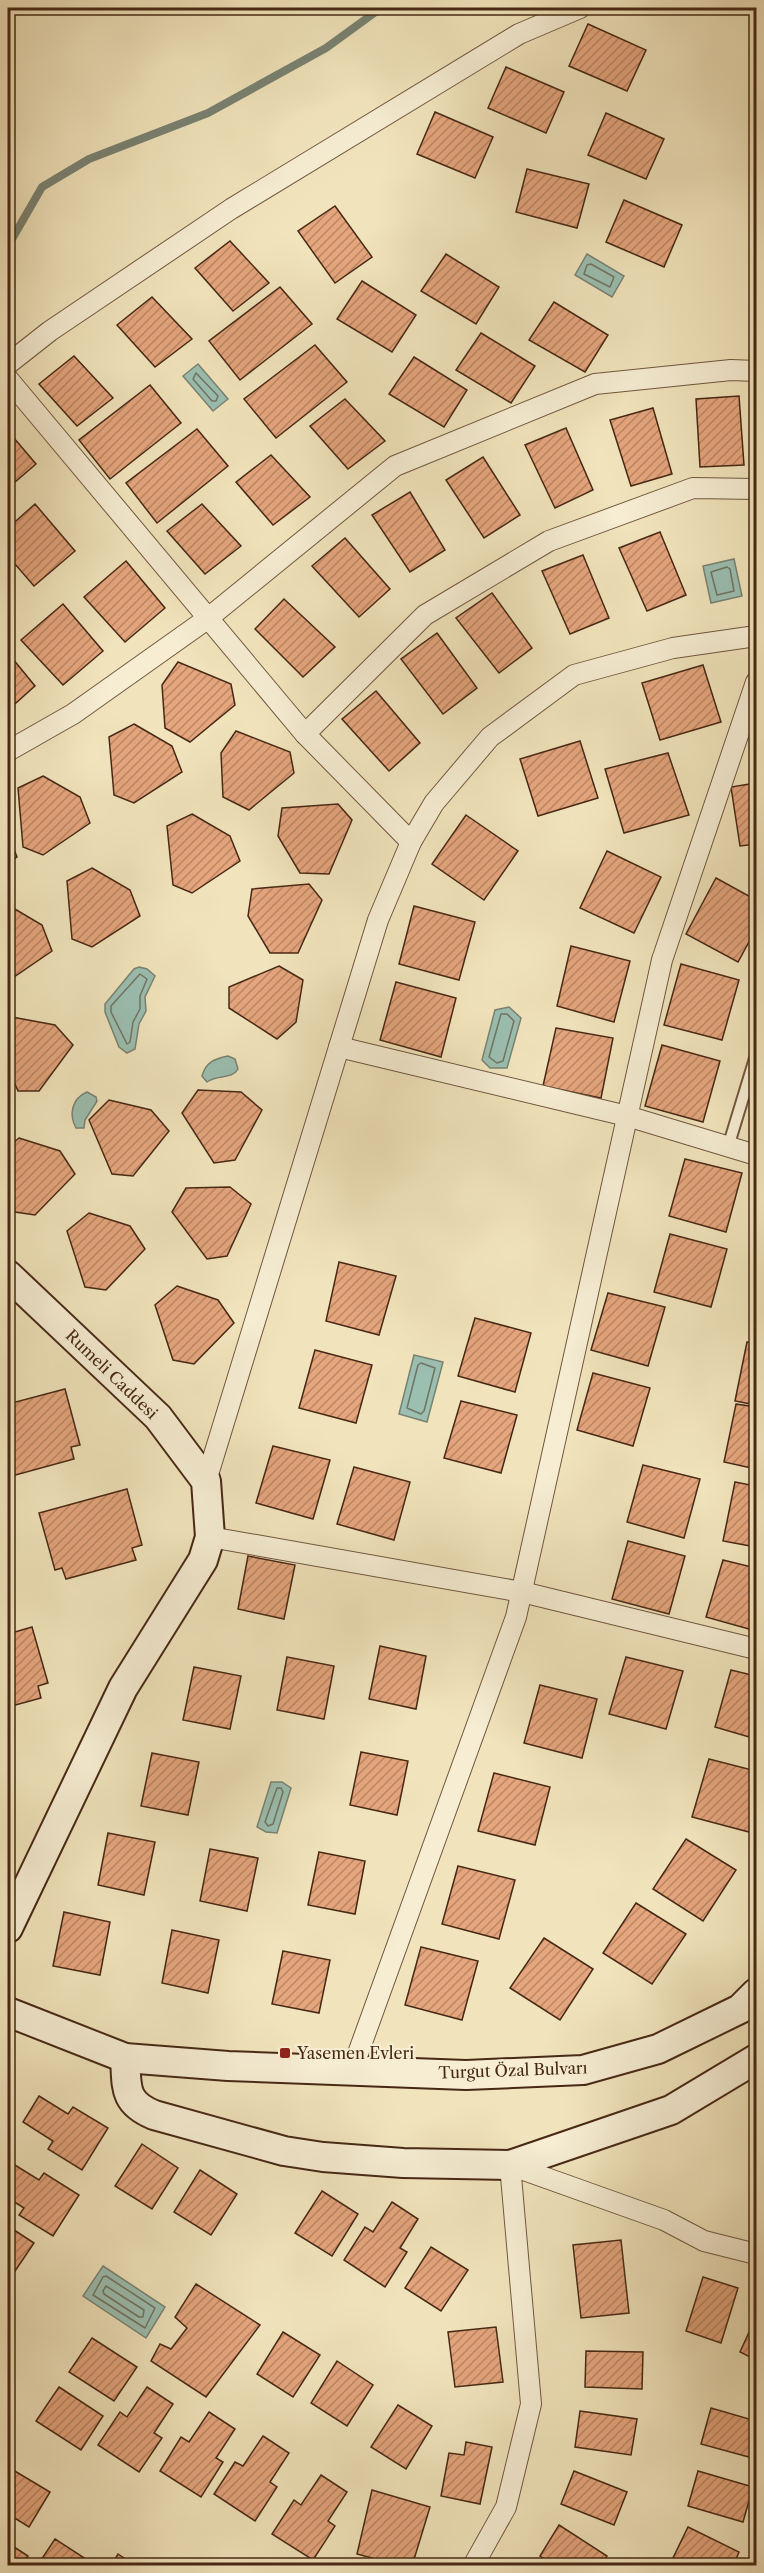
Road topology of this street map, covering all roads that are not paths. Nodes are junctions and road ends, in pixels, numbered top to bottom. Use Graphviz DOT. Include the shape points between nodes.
graph roads {
  1 [pos="580,8"];
  2 [pos="8,364"];
  3 [pos="756,371"];
  4 [pos="8,379"];
  5 [pos="756,489"];
  6 [pos="207,619"];
  7 [pos="756,636"];
  8 [pos="756,682"];
  9 [pos="304,734"];
  10 [pos="8,752"];
  11 [pos="411,842"];
  12 [pos="339,1047"];
  13 [pos="756,1055"];
  14 [pos="627,1116"];
  15 [pos="728,1147"];
  16 [pos="756,1155"];
  17 [pos="8,1275"];
  18 [pos="206,1481"];
  19 [pos="210,1537"];
  20 [pos="522,1592"];
  21 [pos="756,1649"];
  22 [pos="8,1928"];
  23 [pos="756,1993"];
  24 [pos="8,2012"];
  25 [pos="125,2058"];
  26 [pos="756,2059"];
  27 [pos="352,2070"];
  28 [pos="510,2165"];
  29 [pos="756,2254"];
  30 [pos="473,2565"];
  1 -- 2 [label="street" via="519,34 231,209 50,331"];
  3 -- 6 [label="street" via="731,370 595,384 395,466"];
  4 -- 6 [label="street"];
  5 -- 9 [label="street" via="693,489 549,541 425,615"];
  6 -- 9 [label="street"];
  6 -- 10 [label="street" via="74,714"];
  7 -- 11 [label="street" via="673,648 574,675 490,737 434,803"];
  8 -- 14 [label="street" via="662,960"];
  9 -- 11 [label="street"];
  11 -- 12 [label="street" via="378,920"];
  12 -- 14 [label="street"];
  12 -- 18 [label="street"];
  13 -- 15 [label="lane"];
  14 -- 15 [label="street"];
  14 -- 20 [label="street"];
  15 -- 16 [label="street"];
  17 -- 18 [label="street, Rumeli Caddesi" via="158,1417"];
  18 -- 19 [label="street"];
  19 -- 20 [label="street"];
  19 -- 22 [label="street" via="203,1560 123,1688"];
  20 -- 21 [label="street"];
  20 -- 27 [label="street"];
  23 -- 27 [label="street, Turgut Özal Bulvarı" via="740,2009 658,2049 584,2070 466,2075"];
  24 -- 25 [label="street, Turgut Özal Bulvarı"];
  25 -- 27 [label="street, Turgut Özal Bulvarı"];
  25 -- 28 [label="street" via="128,2094 137,2107 154,2115 284,2151 323,2157"];
  26 -- 28 [label="street" via="671,2110"];
  28 -- 29 [label="street" via="664,2220 704,2241"];
  28 -- 30 [label="street" via="531,2404 506,2507"];
}
